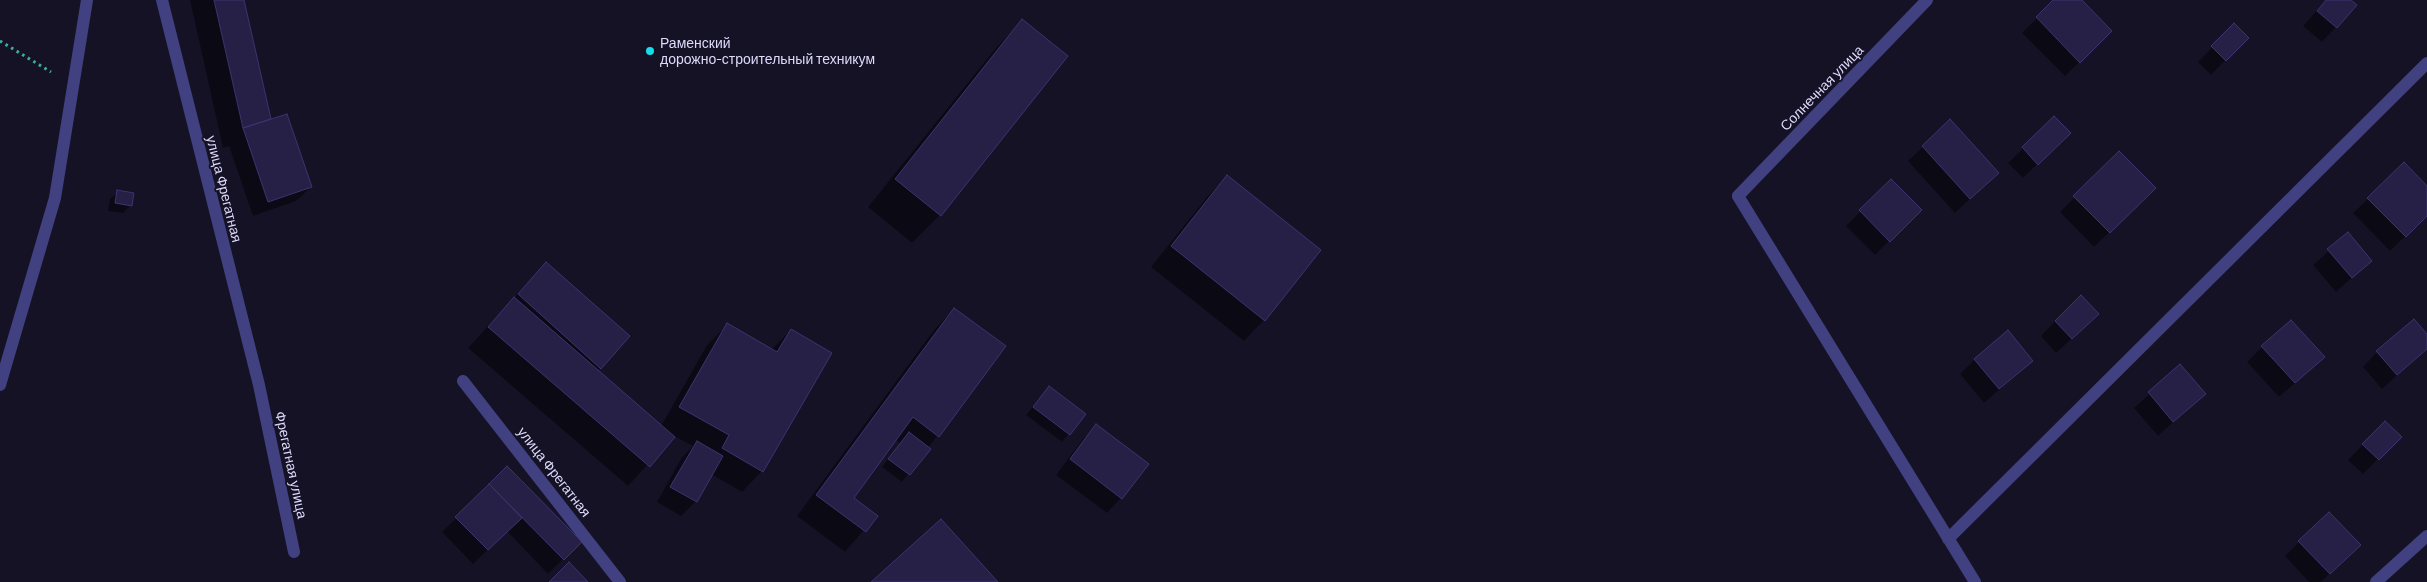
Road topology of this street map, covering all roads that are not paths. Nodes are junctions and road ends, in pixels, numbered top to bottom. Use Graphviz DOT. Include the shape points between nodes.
graph roads {
  1 [pos="87,0"];
  2 [pos="162,0"];
  3 [pos="1927,0"];
  4 [pos="2427,64"];
  5 [pos="464,381"];
  6 [pos="0,385"];
  7 [pos="259,385"];
  8 [pos="2427,536"];
  9 [pos="1948,539"];
  10 [pos="294,552"];
  11 [pos="620,582"];
  12 [pos="1975,582"];
  13 [pos="2376,582"];
  1 -- 6 [label="street" via="55,198"];
  2 -- 7 [label="street, улица Фрегатная"];
  3 -- 9 [label="street, Солнечная улица" via="1738,196"];
  4 -- 9 [label="street"];
  5 -- 11 [label="street, улица Фрегатная"];
  7 -- 10 [label="street, Фрегатная улица"];
  8 -- 13 [label="street"];
  9 -- 12 [label="street"];
}
